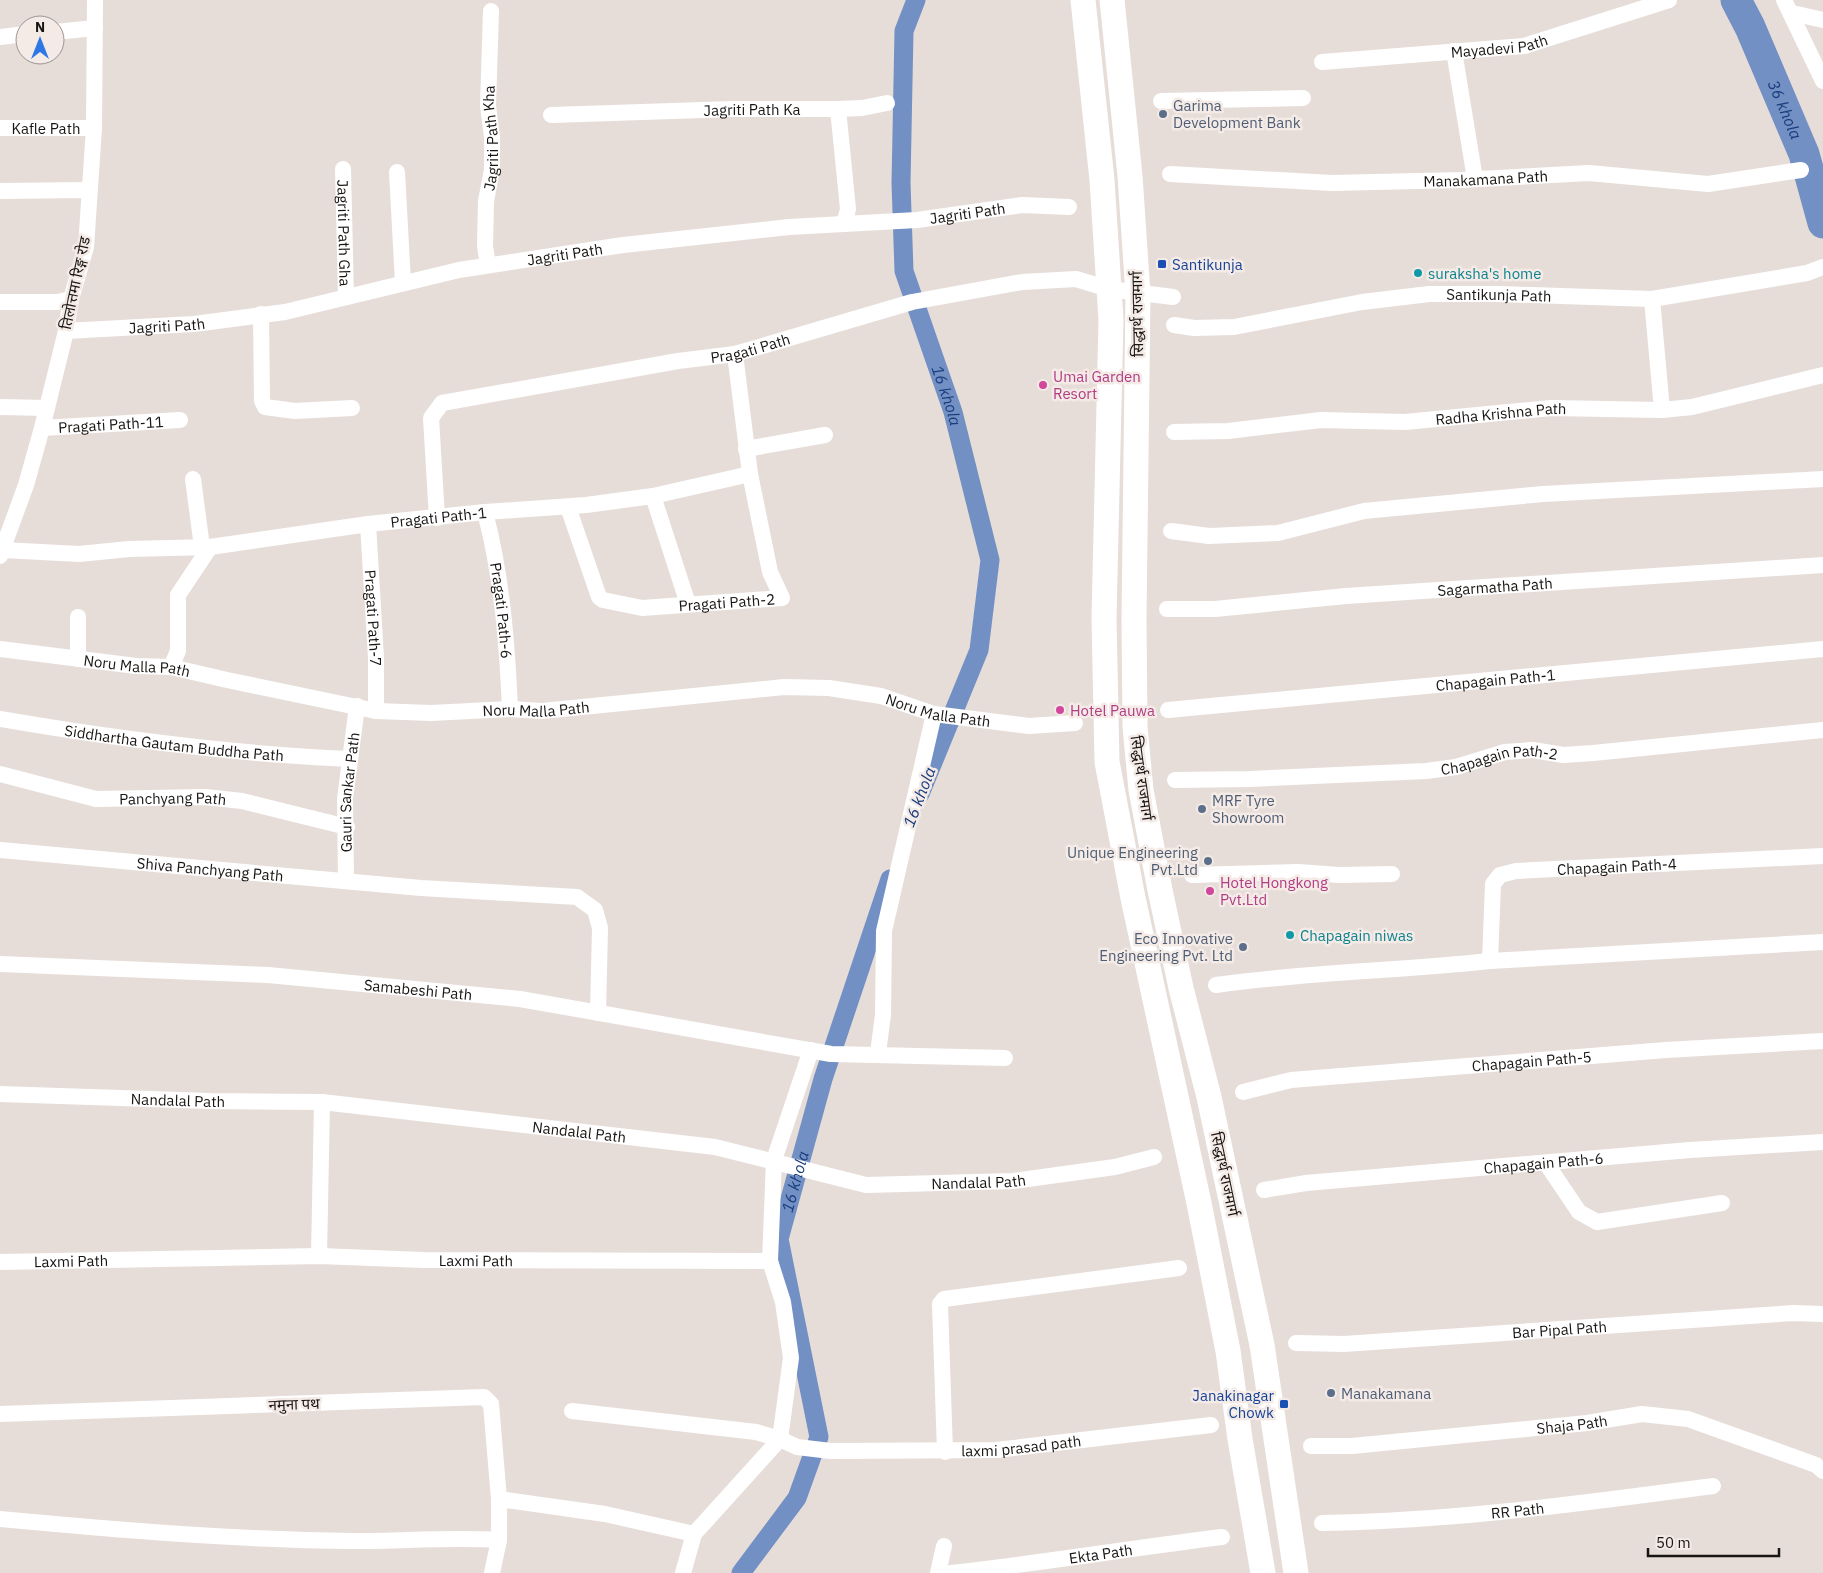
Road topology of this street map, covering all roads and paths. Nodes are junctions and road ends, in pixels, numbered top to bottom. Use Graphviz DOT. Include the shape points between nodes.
graph roads {
  1 [pos="95,0"];
  2 [pos="1083,0"];
  3 [pos="1112,0"];
  4 [pos="1669,0"];
  5 [pos="1788,7"];
  6 [pos="490,11"];
  7 [pos="1823,20"];
  8 [pos="95,28"];
  9 [pos="65,31"];
  10 [pos="15,35"];
  11 [pos="0,37"];
  12 [pos="1454,51"];
  13 [pos="1322,62"];
  14 [pos="1823,81"];
  15 [pos="1303,98"];
  16 [pos="1161,101"];
  17 [pos="887,103"];
  18 [pos="838,109"];
  19 [pos="551,115"];
  20 [pos="0,128"];
  21 [pos="94,128"];
  22 [pos="343,169"];
  23 [pos="1801,170"];
  24 [pos="397,172"];
  25 [pos="1170,174"];
  26 [pos="1475,179"];
  27 [pos="89,190"];
  28 [pos="0,191"];
  29 [pos="1069,207"];
  30 [pos="844,224"];
  31 [pos="488,265"];
  32 [pos="1823,267"];
  33 [pos="403,283"];
  34 [pos="1109,290"];
  35 [pos="1138,294"];
  36 [pos="346,297"];
  37 [pos="1173,297"];
  38 [pos="71,299"];
  39 [pos="1652,299"];
  40 [pos="0,302"];
  41 [pos="261,314"];
  42 [pos="1174,324"];
  43 [pos="66,331"];
  44 [pos="735,354"];
  45 [pos="1823,374"];
  46 [pos="0,407"];
  47 [pos="46,408"];
  48 [pos="352,408"];
  49 [pos="1662,410"];
  50 [pos="180,420"];
  51 [pos="42,428"];
  52 [pos="1174,432"];
  53 [pos="825,435"];
  54 [pos="746,449"];
  55 [pos="750,474"];
  56 [pos="193,479"];
  57 [pos="1823,479"];
  58 [pos="653,496"];
  59 [pos="568,507"];
  60 [pos="485,512"];
  61 [pos="437,518"];
  62 [pos="368,524"];
  63 [pos="1171,531"];
  64 [pos="206,547"];
  65 [pos="2,553"];
  66 [pos="1823,565"];
  67 [pos="688,604"];
  68 [pos="1167,609"];
  69 [pos="78,617"];
  70 [pos="0,649"];
  71 [pos="1823,649"];
  72 [pos="78,659"];
  73 [pos="171,666"];
  74 [pos="358,706"];
  75 [pos="510,709"];
  76 [pos="1168,710"];
  77 [pos="376,711"];
  78 [pos="934,714"];
  79 [pos="0,719"];
  80 [pos="1074,723"];
  81 [pos="1823,730"];
  82 [pos="350,759"];
  83 [pos="0,774"];
  84 [pos="1175,780"];
  85 [pos="347,827"];
  86 [pos="0,850"];
  87 [pos="1823,856"];
  88 [pos="1392,874"];
  89 [pos="1192,875"];
  90 [pos="346,880"];
  91 [pos="1823,942"];
  92 [pos="1490,961"];
  93 [pos="0,964"];
  94 [pos="1216,985"];
  95 [pos="598,1013"];
  96 [pos="1823,1041"];
  97 [pos="811,1050"];
  98 [pos="878,1053"];
  99 [pos="1005,1058"];
  100 [pos="1243,1092"];
  101 [pos="0,1094"];
  102 [pos="322,1102"];
  103 [pos="1823,1142"];
  104 [pos="1154,1157"];
  105 [pos="774,1160"];
  106 [pos="1546,1163"];
  107 [pos="1264,1190"];
  108 [pos="1722,1202"];
  109 [pos="318,1256"];
  110 [pos="770,1261"];
  111 [pos="0,1262"];
  112 [pos="1179,1268"];
  113 [pos="1823,1314"];
  114 [pos="1296,1343"];
  115 [pos="572,1411"];
  116 [pos="0,1414"];
  117 [pos="1211,1425"];
  118 [pos="780,1439"];
  119 [pos="1312,1446"];
  120 [pos="945,1452"];
  121 [pos="1821,1466"];
  122 [pos="1714,1486"];
  123 [pos="499,1499"];
  124 [pos="0,1519"];
  125 [pos="1322,1523"];
  126 [pos="694,1534"];
  127 [pos="1222,1537"];
  128 [pos="499,1540"];
  129 [pos="944,1546"];
  130 [pos="492,1573"];
  131 [pos="683,1573"];
  132 [pos="938,1573"];
  133 [pos="951,1573"];
  134 [pos="1263,1573"];
  135 [pos="1296,1573"];
  1 -- 8 [label="street, तिलोत्तमा रिङ्ग रोड"];
  2 -- 34 [label="highway, सिद्धार्थ राजमार्ग" via="1102,180"];
  3 -- 35 [label="highway, सिद्धार्थ राजमार्ग"];
  4 -- 12 [label="street, Mayadevi Path" via="1524,46"];
  5 -- 7 [label="street"];
  5 -- 14 [label="street"];
  6 -- 31 [label="street, Jagriti Path Kha" via="488,106 492,162 486,201"];
  8 -- 9 [label="street"];
  8 -- 21 [label="street, तिलोत्तमा रिङ्ग रोड"];
  10 -- 11 [label="street"];
  12 -- 13 [label="street, Mayadevi Path"];
  12 -- 26 [label="street"];
  15 -- 16 [label="street"];
  17 -- 18 [label="street, Jagriti Path Ka"];
  18 -- 19 [label="street, Jagriti Path Ka"];
  18 -- 30 [label="street" via="848,209"];
  20 -- 21 [label="street, Kafle Path"];
  21 -- 27 [label="street, तिलोत्तमा रिङ्ग रोड"];
  22 -- 36 [label="street, Jagriti Path Gha"];
  23 -- 26 [label="street, Manakamana Path" via="1708,184 1589,173"];
  24 -- 33 [label="street"];
  25 -- 26 [label="street, Manakamana Path" via="1332,183"];
  27 -- 28 [label="street"];
  27 -- 38 [label="street, तिलोत्तमा रिङ्ग रोड" via="86,247"];
  29 -- 30 [label="street, Jagriti Path" via="1022,206 917,220"];
  30 -- 31 [label="street, Jagriti Path" via="623,245"];
  31 -- 33 [label="street, Jagriti Path"];
  32 -- 39 [label="street, Santikunja Path" via="1807,273"];
  33 -- 36 [label="street, Jagriti Path"];
  34 -- 35 [label="street, Pragati Path"];
  34 -- 44 [label="street, Pragati Path" via="1076,279 1022,282 912,302"];
  34 -- 134 [label="highway, सिद्धार्थ राजमार्ग" via="1106,762 1228,1351"];
  35 -- 37 [label="street, Pragati Path"];
  35 -- 135 [label="highway, सिद्धार्थ राजमार्ग" via="1134,628 1135,727 1141,790 1171,943 1209,1097 1262,1345"];
  36 -- 41 [label="street, Jagriti Path" via="285,312"];
  38 -- 40 [label="street"];
  38 -- 43 [label="street, तिलोत्तमा रिङ्ग रोड"];
  39 -- 42 [label="street, Santikunja Path" via="1429,294 1362,302 1234,327 1194,328"];
  39 -- 49 [label="street"];
  41 -- 43 [label="street, Jagriti Path" via="194,324"];
  41 -- 48 [label="street" via="262,401 265,407 295,411"];
  43 -- 47 [label="street, तिलोत्तमा रिङ्ग रोड"];
  44 -- 54 [label="street"];
  44 -- 61 [label="street, Pragati Path" via="442,403 431,418"];
  45 -- 49 [label="street, Radha Krishna Path" via="1692,407"];
  46 -- 47 [label="street"];
  47 -- 51 [label="street, तिलोत्तमा रिङ्ग रोड"];
  49 -- 52 [label="street, Radha Krishna Path" via="1550,408 1405,422 1321,420 1228,431"];
  50 -- 51 [label="street, Pragati Path-11"];
  51 -- 65 [label="street, तिलोत्तमा रिङ्ग रोड"];
  53 -- 54 [label="street"];
  54 -- 55 [label="street"];
  55 -- 58 [label="street, Pragati Path-1"];
  55 -- 67 [label="street, Pragati Path-2" via="770,572 782,598"];
  56 -- 64 [label="street"];
  57 -- 63 [label="street" via="1543,494 1364,511 1278,533 1209,536"];
  58 -- 59 [label="street, Pragati Path-1"];
  58 -- 67 [label="street"];
  59 -- 60 [label="street, Pragati Path-1"];
  59 -- 67 [label="street, Pragati Path-2" via="599,597 642,608"];
  60 -- 61 [label="street, Pragati Path-1"];
  60 -- 75 [label="street, Pragati Path-6" via="504,607"];
  61 -- 62 [label="street, Pragati Path-1"];
  62 -- 64 [label="street, Pragati Path-1"];
  62 -- 77 [label="street, Pragati Path-7"];
  64 -- 65 [label="street, Pragati Path-1" via="79,554"];
  64 -- 73 [label="street" via="178,595 178,651"];
  66 -- 68 [label="street, Sagarmatha Path" via="1346,596 1215,609"];
  69 -- 72 [label="street"];
  70 -- 72 [label="street, Noru Malla Path"];
  71 -- 76 [label="street, Chapagain Path-1"];
  72 -- 73 [label="street, Noru Malla Path" via="136,666"];
  73 -- 74 [label="street, Noru Malla Path"];
  74 -- 77 [label="street, Noru Malla Path"];
  74 -- 82 [label="street, Gauri Sankar Path"];
  75 -- 77 [label="street, Noru Malla Path" via="431,713"];
  75 -- 78 [label="street, Noru Malla Path" via="542,711 784,687 829,688 881,696"];
  78 -- 80 [label="street, Noru Malla Path" via="1029,726"];
  78 -- 98 [label="street" via="884,931 883,1015"];
  79 -- 82 [label="street, Siddhartha Gautam Buddha Path" via="93,735 264,755"];
  81 -- 84 [label="street, Chapagain Path-2" via="1593,753 1505,752 1456,767 1426,771"];
  82 -- 85 [label="street, Gauri Sankar Path" via="345,799"];
  83 -- 85 [label="street, Panchyang Path" via="96,799 205,797 242,801"];
  85 -- 90 [label="street, Gauri Sankar Path"];
  86 -- 90 [label="street, Shiva Panchyang Path"];
  87 -- 92 [label="street, Chapagain Path-4" via="1526,870 1500,875 1493,884"];
  88 -- 89 [label="street"];
  90 -- 95 [label="street, Shiva Panchyang Path" via="577,897 596,910 600,928"];
  91 -- 92 [label="street"];
  92 -- 94 [label="street"];
  93 -- 95 [label="street, Samabeshi Path" via="268,975 520,999"];
  95 -- 97 [label="street, Samabeshi Path"];
  96 -- 100 [label="street, Chapagain Path-5" via="1666,1050 1291,1080"];
  97 -- 98 [label="street, Samabeshi Path" via="831,1054"];
  97 -- 105 [label="street"];
  98 -- 99 [label="street, Samabeshi Path"];
  101 -- 102 [label="street, Nandalal Path" via="210,1102"];
  102 -- 105 [label="street, Nandalal Path" via="715,1147"];
  102 -- 109 [label="street"];
  103 -- 106 [label="street, Chapagain Path-6"];
  104 -- 105 [label="street, Nandalal Path" via="1114,1168 1013,1181 866,1186"];
  105 -- 110 [label="street"];
  106 -- 107 [label="street, Chapagain Path-6" via="1306,1183"];
  106 -- 108 [label="street" via="1579,1212 1597,1222"];
  109 -- 110 [label="street, Laxmi Path" via="424,1260"];
  109 -- 111 [label="street, Laxmi Path"];
  110 -- 118 [label="street" via="783,1302 791,1358"];
  112 -- 120 [label="street" via="944,1299 940,1304"];
  113 -- 114 [label="street, Bar Pipal Path" via="1793,1313 1344,1344"];
  115 -- 118 [label="street, laxmi prasad path" via="756,1432"];
  116 -- 123 [label="street, नमुना पथ" via="484,1397 491,1404"];
  117 -- 120 [label="street, laxmi prasad path" via="996,1450"];
  118 -- 120 [label="street, laxmi prasad path" via="797,1447 831,1451"];
  118 -- 126 [label="street"];
  119 -- 121 [label="street, Shaja Path" via="1352,1446 1587,1423 1642,1414 1688,1419"];
  122 -- 125 [label="street, RR Path" via="1494,1511"];
  123 -- 126 [label="street" via="605,1514"];
  123 -- 128 [label="street, नमुना पथ"];
  124 -- 128 [label="street" via="159,1534 356,1541"];
  126 -- 131 [label="street"];
  127 -- 133 [label="street, Ekta Path"];
  128 -- 130 [label="street, नमुना पथ"];
  129 -- 132 [label="street"];
}
